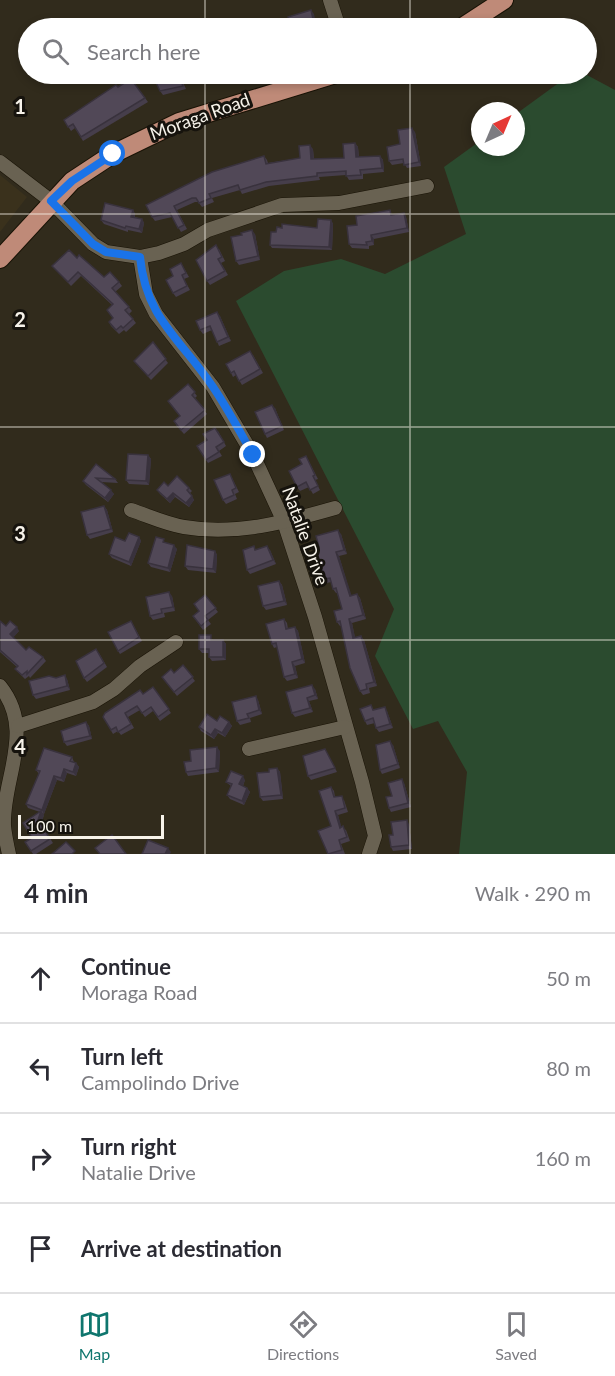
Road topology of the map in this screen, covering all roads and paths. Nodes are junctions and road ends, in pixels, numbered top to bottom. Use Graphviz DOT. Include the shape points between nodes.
graph roads {
  1 [pos="330,0"];
  2 [pos="504,0"];
  3 [pos="336,18"];
  4 [pos="476,18"];
  5 [pos="301,84"];
  6 [pos="0,162"];
  7 [pos="427,186"];
  8 [pos="51,201"];
  9 [pos="140,257"];
  10 [pos="0,260"];
  11 [pos="335,508"];
  12 [pos="131,510"];
  13 [pos="284,522"];
  14 [pos="176,642"];
  15 [pos="0,686"];
  16 [pos="18,726"];
  17 [pos="345,727"];
  18 [pos="249,749"];
  19 [pos="2,825"];
  20 [pos="9,854"];
  21 [pos="369,854"];
  1 -- 3 [label="street"];
  2 -- 4 [label="main road"];
  5 -- 8 [label="main road, Moraga Road" via="218,108 156,132 113,154 72,181"];
  6 -- 8 [label="street"];
  7 -- 9 [label="street" via="339,202 282,205 208,230 159,254"];
  8 -- 9 [label="street" via="93,244 106,252"];
  8 -- 10 [label="main road, Moraga Road"];
  9 -- 13 [label="street, Natalie Drive" via="146,294 156,314 213,387 253,455"];
  11 -- 13 [label="street"];
  12 -- 13 [label="street" via="174,524 230,531"];
  13 -- 17 [label="street, Natalie Drive"];
  14 -- 16 [label="street" via="93,702"];
  15 -- 16 [label="street"];
  16 -- 19 [label="street"];
  17 -- 18 [label="street"];
  17 -- 21 [label="street, Natalie Drive" via="375,836"];
  19 -- 20 [label="street"];
}
